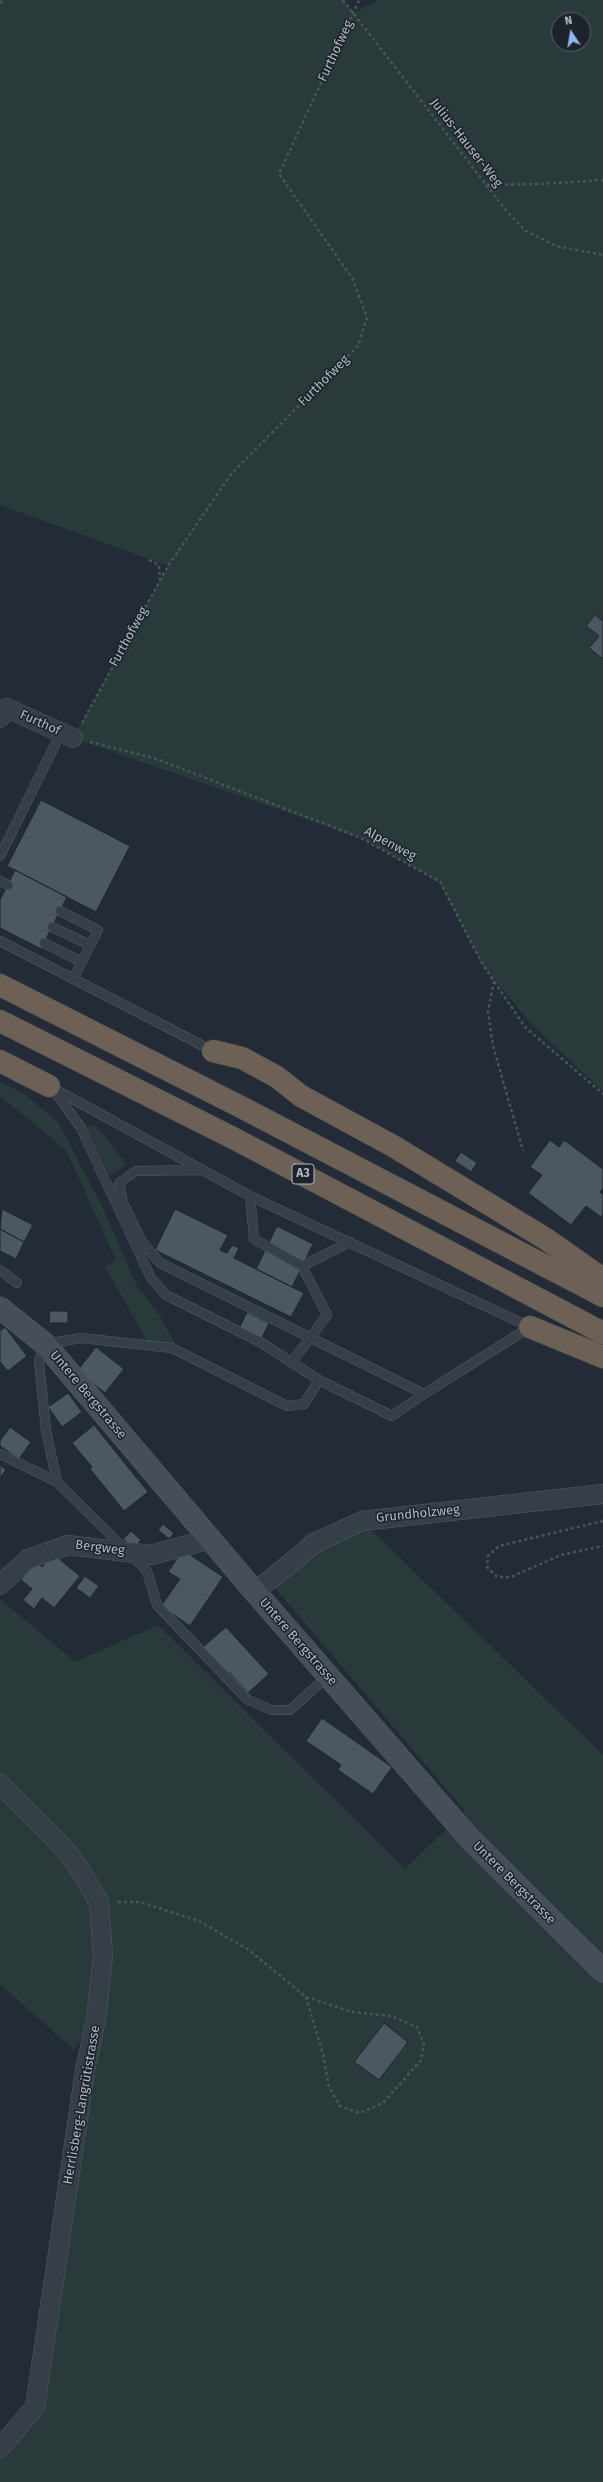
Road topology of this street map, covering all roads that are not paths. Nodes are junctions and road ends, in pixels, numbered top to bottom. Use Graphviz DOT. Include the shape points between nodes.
graph roads {
  1 [pos="4,713"];
  2 [pos="67,735"];
  3 [pos="0,856"];
  4 [pos="60,911"];
  5 [pos="52,927"];
  6 [pos="0,941"];
  7 [pos="44,943"];
  8 [pos="90,945"];
  9 [pos="82,962"];
  10 [pos="73,979"];
  11 [pos="0,985"];
  12 [pos="0,1021"];
  13 [pos="213,1051"];
  14 [pos="0,1061"];
  15 [pos="49,1086"];
  16 [pos="202,1170"];
  17 [pos="250,1196"];
  18 [pos="350,1242"];
  19 [pos="302,1266"];
  20 [pos="0,1270"];
  21 [pos="603,1279"];
  22 [pos="17,1283"];
  23 [pos="603,1296"];
  24 [pos="0,1308"];
  25 [pos="530,1327"];
  26 [pos="603,1333"];
  27 [pos="309,1337"];
  28 [pos="45,1344"];
  29 [pos="603,1357"];
  30 [pos="291,1363"];
  31 [pos="319,1380"];
  32 [pos="424,1394"];
  33 [pos="0,1454"];
  34 [pos="57,1482"];
  35 [pos="603,1494"];
  36 [pos="211,1539"];
  37 [pos="126,1551"];
  38 [pos="0,1585"];
  39 [pos="255,1592"];
  40 [pos="328,1676"];
  41 [pos="0,1784"];
  42 [pos="603,1971"];
  43 [pos="2,2437"];
  1 -- 2 [label="street, Furthof"];
  2 -- 3 [label="lane"];
  4 -- 8 [label="lane" via="98,930"];
  5 -- 8 [label="lane"];
  6 -- 10 [label="lane"];
  7 -- 9 [label="lane"];
  8 -- 9 [label="lane"];
  9 -- 10 [label="lane"];
  10 -- 13 [label="lane"];
  11 -- 23 [label="highway, A3" via="303,1139"];
  12 -- 26 [label="highway, A3" via="277,1161"];
  13 -- 21 [label="highway" via="242,1058 277,1077 301,1096 393,1146 546,1239"];
  14 -- 15 [label="highway"];
  15 -- 16 [label="lane"];
  15 -- 30 [label="lane" via="81,1128 151,1278 166,1295 260,1342"];
  16 -- 17 [label="lane"];
  16 -- 27 [label="lane" via="136,1171 119,1183 123,1204 142,1242 160,1263"];
  17 -- 18 [label="lane"];
  17 -- 19 [label="lane" via="254,1239"];
  18 -- 19 [label="lane"];
  18 -- 25 [label="lane"];
  19 -- 27 [label="lane" via="327,1314"];
  20 -- 22 [label="lane"];
  24 -- 28 [label="main road, Untere Bergstrasse"];
  25 -- 29 [label="highway"];
  25 -- 32 [label="lane"];
  27 -- 30 [label="lane"];
  27 -- 32 [label="lane"];
  28 -- 31 [label="lane" via="81,1338 172,1348 288,1406 304,1404"];
  28 -- 34 [label="lane" via="39,1360 46,1430"];
  28 -- 36 [label="main road, Untere Bergstrasse"];
  30 -- 31 [label="lane"];
  31 -- 32 [label="lane" via="392,1416"];
  33 -- 34 [label="lane"];
  34 -- 37 [label="lane"];
  35 -- 39 [label="street, Grundholzweg" via="362,1521 315,1543"];
  36 -- 37 [label="street, Bergweg" via="151,1555"];
  36 -- 39 [label="main road, Untere Bergstrasse"];
  37 -- 38 [label="street, Bergweg" via="68,1545 28,1559"];
  37 -- 40 [label="lane" via="147,1571 157,1604 248,1700 272,1710 290,1710"];
  39 -- 40 [label="main road, Untere Bergstrasse"];
  40 -- 42 [label="main road, Untere Bergstrasse" via="471,1840"];
  41 -- 43 [label="street, Herrlisberg-Langrütistrasse" via="63,1848 99,1902 103,1957 96,2019 85,2071 35,2407"];
}
